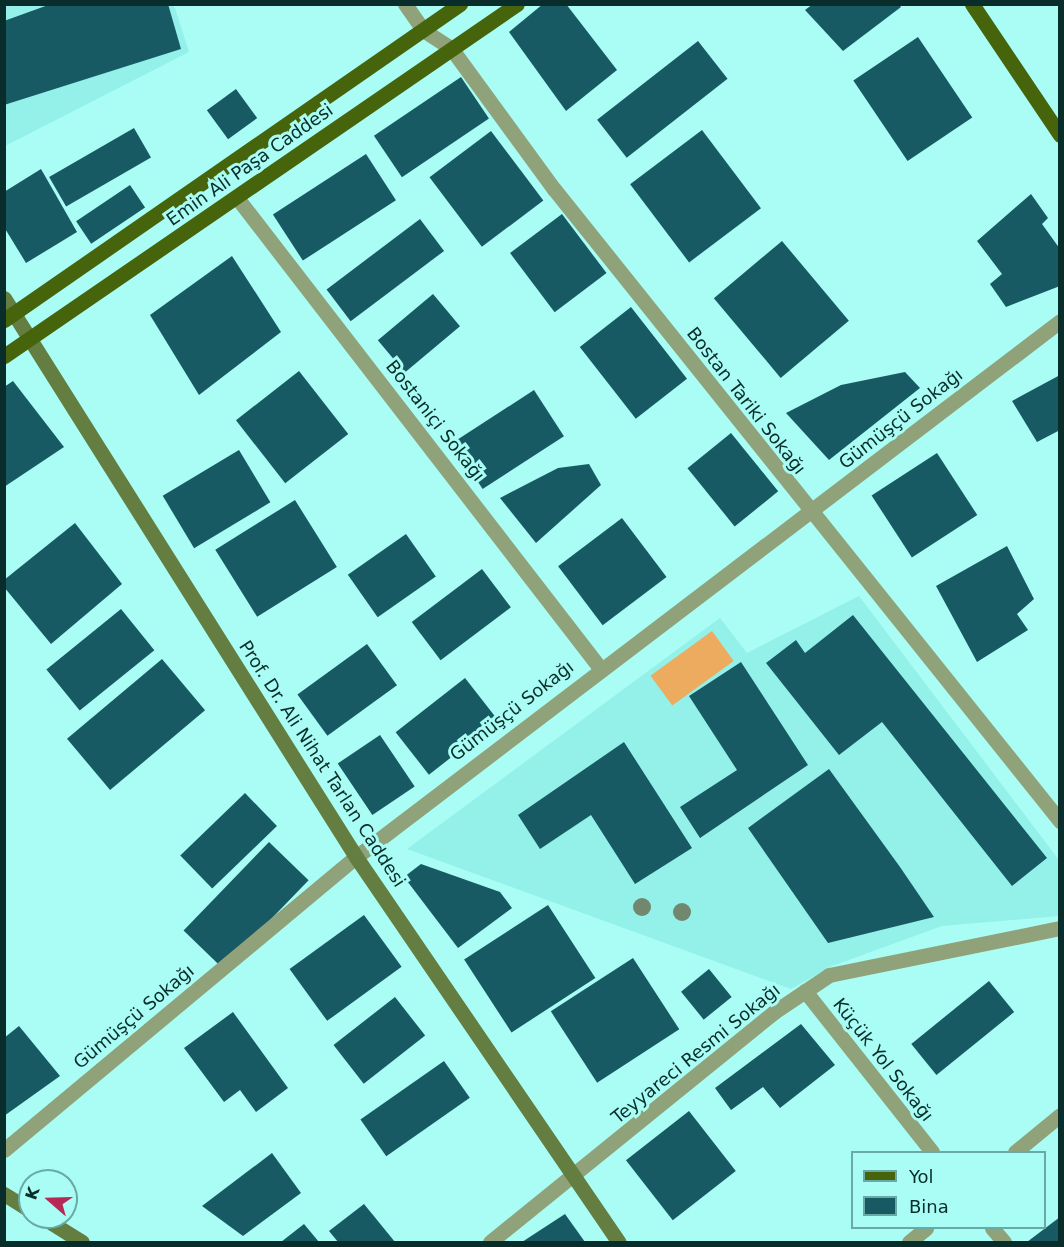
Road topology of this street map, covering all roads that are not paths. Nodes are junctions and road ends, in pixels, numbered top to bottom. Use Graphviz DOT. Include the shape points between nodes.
graph roads {
  1 [pos="405,4"];
  2 [pos="460,4"];
  3 [pos="517,4"];
  4 [pos="960,4"];
  5 [pos="972,4"];
  6 [pos="423,30"];
  7 [pos="994,38"];
  8 [pos="451,48"];
  9 [pos="1059,135"];
  10 [pos="238,199"];
  11 [pos="4,298"];
  12 [pos="9,317"];
  13 [pos="1059,321"];
  14 [pos="28,338"];
  15 [pos="4,356"];
  16 [pos="811,515"];
  17 [pos="600,668"];
  18 [pos="1059,821"];
  19 [pos="356,856"];
  20 [pos="1059,928"];
  21 [pos="804,991"];
  22 [pos="1059,1115"];
  23 [pos="4,1150"];
  24 [pos="931,1151"];
  25 [pos="1016,1151"];
  26 [pos="576,1179"];
  27 [pos="4,1194"];
  28 [pos="18,1203"];
  29 [pos="61,1229"];
  30 [pos="924,1229"];
  31 [pos="994,1229"];
  32 [pos="82,1242"];
  33 [pos="490,1242"];
  34 [pos="619,1242"];
  35 [pos="909,1242"];
  36 [pos="1004,1242"];
  1 -- 6 [label="street, Bostan Tariki Sokağı"];
  2 -- 6 [label="main road, Emin Ali Paşa Caddesi"];
  3 -- 8 [label="main road, Emin Ali Paşa Caddesi"];
  4 -- 7 [label="main road"];
  5 -- 7 [label="main road"];
  6 -- 8 [label="street, Bostan Tariki Sokağı"];
  6 -- 12 [label="main road, Emin Ali Paşa Caddesi"];
  7 -- 9 [label="main road"];
  8 -- 10 [label="main road, Emin Ali Paşa Caddesi"];
  8 -- 16 [label="street, Bostan Tariki Sokağı" via="554,189"];
  10 -- 14 [label="main road, Emin Ali Paşa Caddesi"];
  10 -- 17 [label="street, Bostaniçi Sokağı"];
  11 -- 12 [label="main road, Prof. Dr. Ali Nihat Tarlan Caddesi"];
  12 -- 14 [label="main road, Prof. Dr. Ali Nihat Tarlan Caddesi"];
  13 -- 16 [label="street, Gümüşçü Sokağı"];
  14 -- 15 [label="main road, Emin Ali Paşa Caddesi"];
  14 -- 19 [label="main road, Prof. Dr. Ali Nihat Tarlan Caddesi"];
  16 -- 17 [label="street, Gümüşçü Sokağı"];
  16 -- 18 [label="street, Bostan Tariki Sokağı"];
  17 -- 19 [label="street, Gümüşçü Sokağı"];
  19 -- 23 [label="street, Gümüşçü Sokağı"];
  19 -- 26 [label="main road, Prof. Dr. Ali Nihat Tarlan Caddesi"];
  20 -- 21 [label="street, Teyyareci Resmi Sokağı" via="829,975"];
  21 -- 24 [label="street, Küçük Yol Sokağı"];
  21 -- 26 [label="street, Teyyareci Resmi Sokağı"];
  22 -- 25 [label="street"];
  26 -- 33 [label="street, Teyyareci Resmi Sokağı"];
  26 -- 34 [label="main road, Prof. Dr. Ali Nihat Tarlan Caddesi"];
  27 -- 28 [label="main road"];
  29 -- 32 [label="main road"];
  30 -- 35 [label="street"];
  31 -- 36 [label="street"];
}
